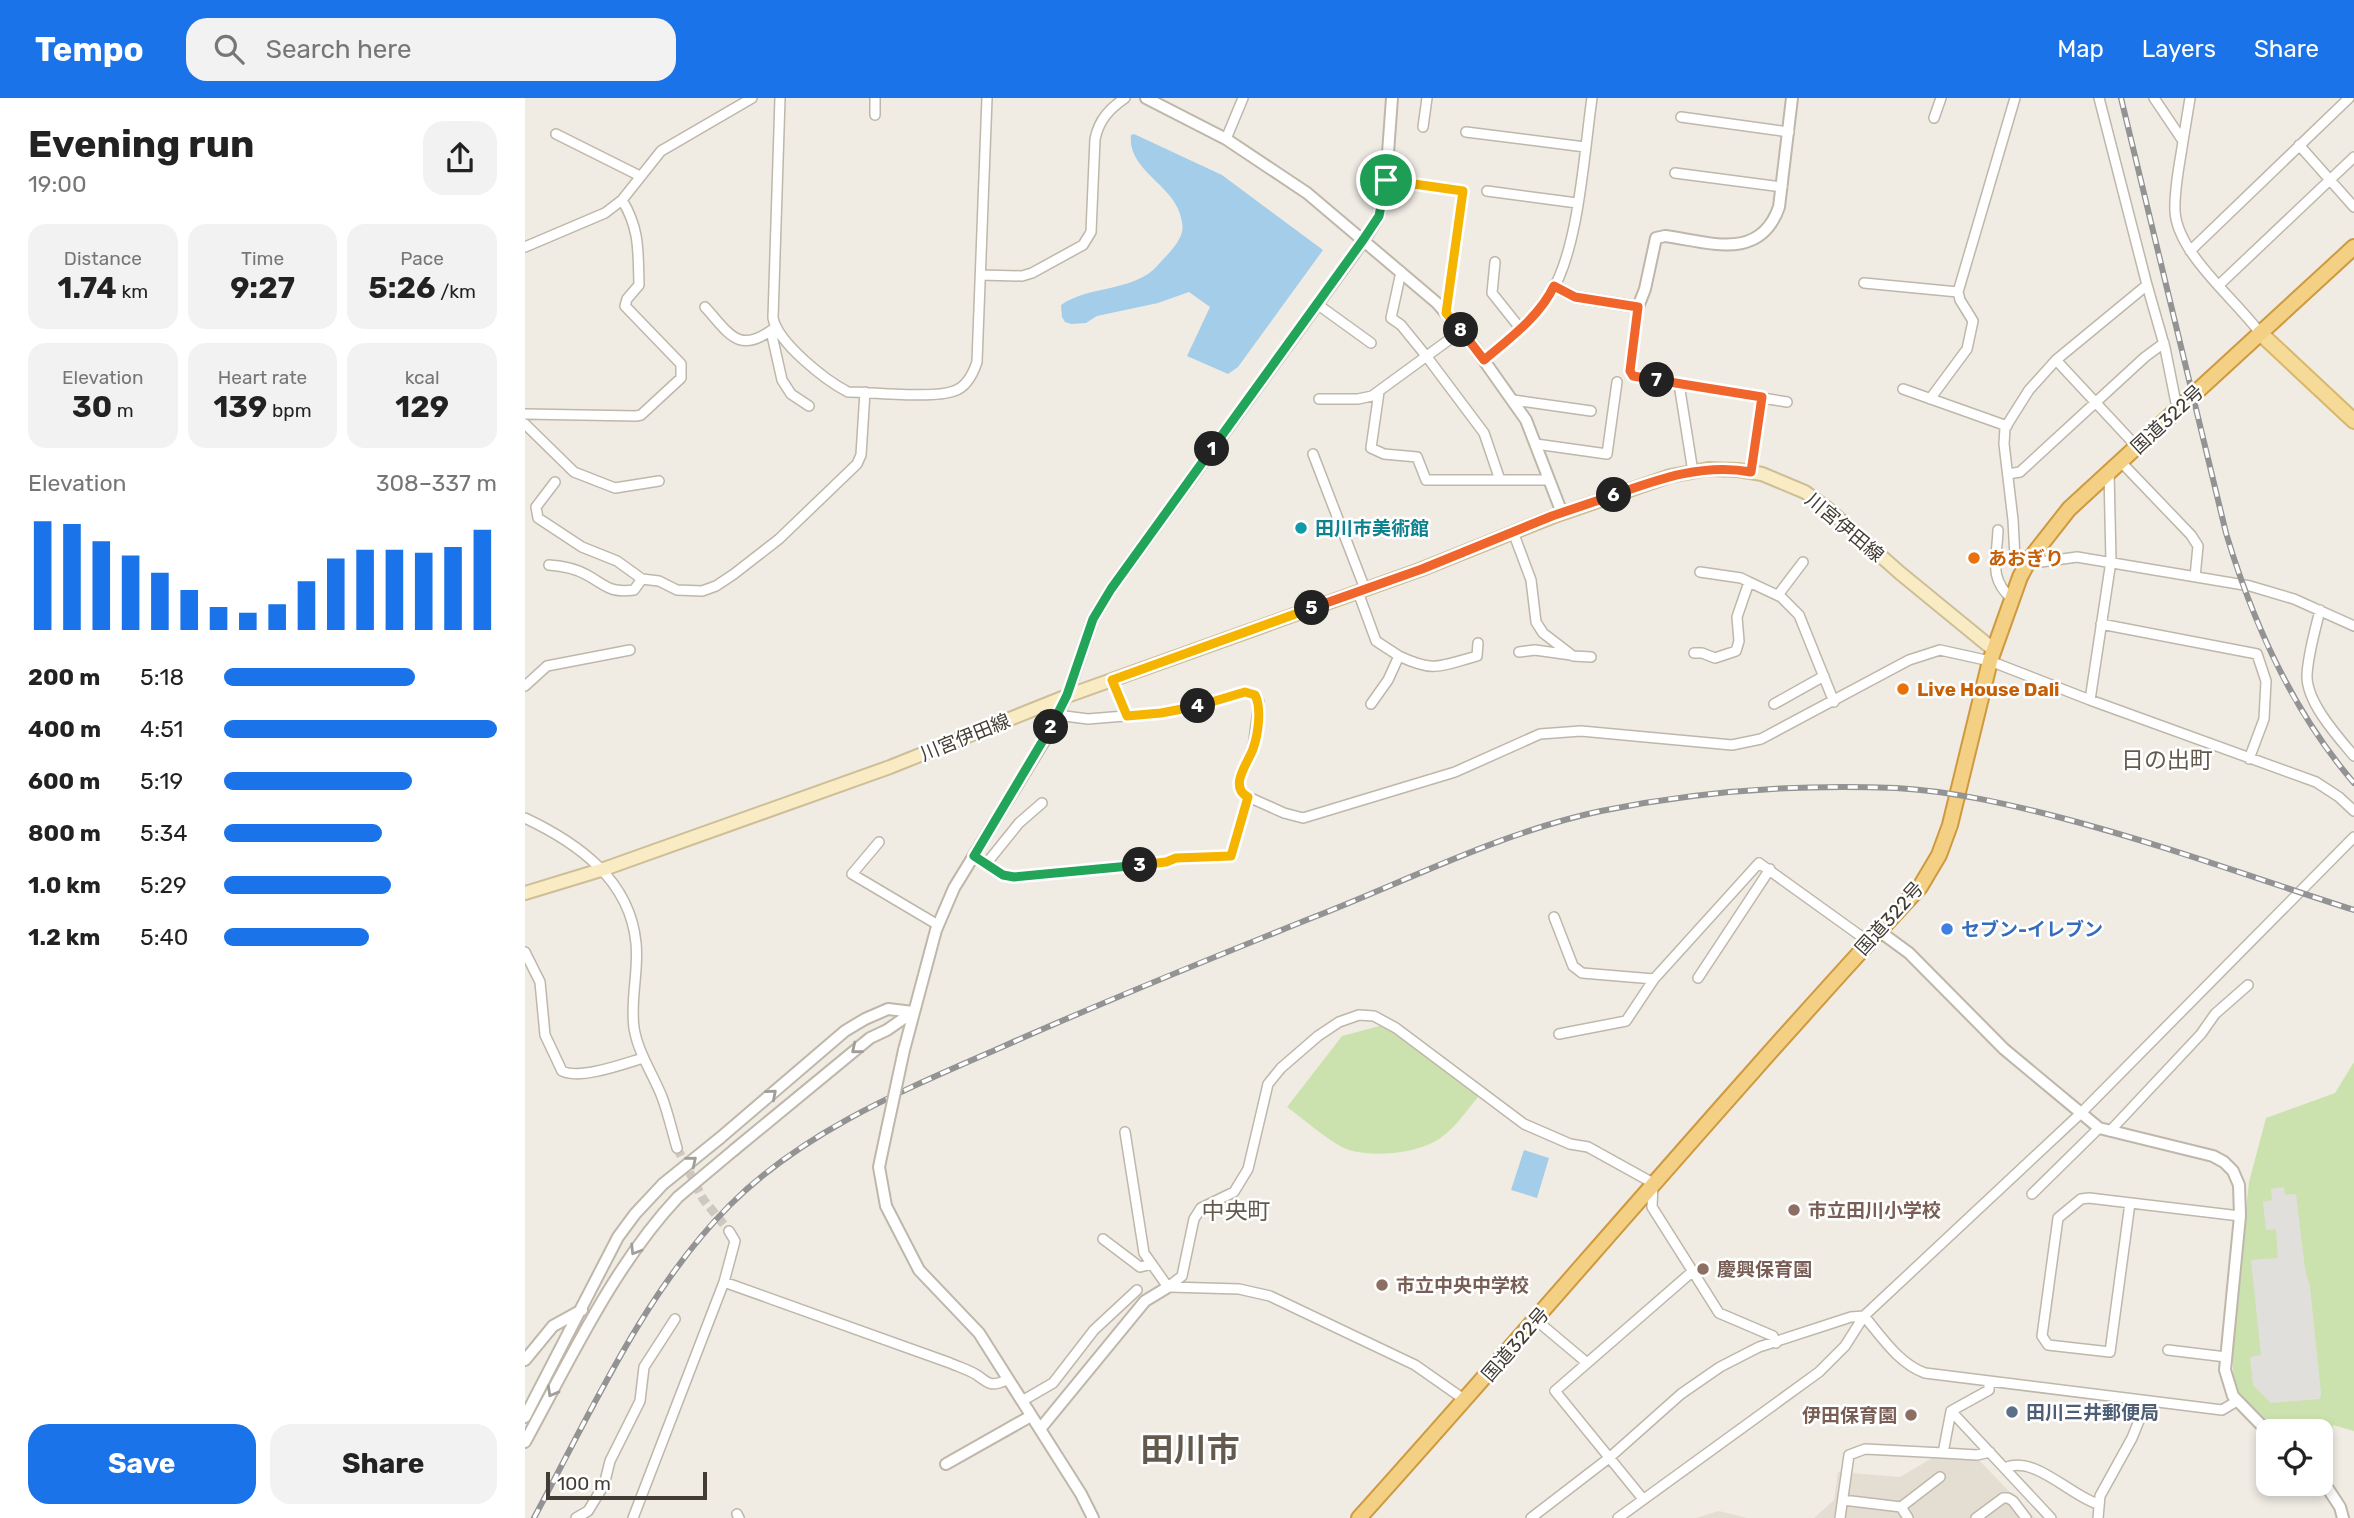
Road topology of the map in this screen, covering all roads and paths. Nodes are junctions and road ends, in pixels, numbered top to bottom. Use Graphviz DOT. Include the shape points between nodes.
graph roads {
  1 [pos="753,98"];
  2 [pos="780,98"];
  3 [pos="875,98"];
  4 [pos="988,98"];
  5 [pos="1125,98"];
  6 [pos="1146,98"];
  7 [pos="1243,98"];
  8 [pos="1392,98"];
  9 [pos="1427,98"];
  10 [pos="1592,98"];
  11 [pos="1792,98"];
  12 [pos="1941,98"];
  13 [pos="2015,98"];
  14 [pos="2099,98"];
  15 [pos="2154,98"];
  16 [pos="2190,98"];
  17 [pos="2349,98"];
  18 [pos="875,115"];
  19 [pos="1681,117"];
  20 [pos="1934,118"];
  21 [pos="1423,127"];
  22 [pos="1466,132"];
  23 [pos="1789,132"];
  24 [pos="556,134"];
  25 [pos="1226,139"];
  26 [pos="2183,141"];
  27 [pos="2299,145"];
  28 [pos="1585,147"];
  29 [pos="2354,157"];
  30 [pos="1675,173"];
  31 [pos="640,176"];
  32 [pos="1386,180"];
  33 [pos="2330,180"];
  34 [pos="1782,187"];
  35 [pos="1487,191"];
  36 [pos="622,200"];
  37 [pos="1577,203"];
  38 [pos="2354,206"];
  39 [pos="1363,240"];
  40 [pos="525,247"];
  41 [pos="2354,247"];
  42 [pos="2190,251"];
  43 [pos="1495,262"];
  44 [pos="1401,272"];
  45 [pos="981,275"];
  46 [pos="1864,283"];
  47 [pos="2147,285"];
  48 [pos="2219,285"];
  49 [pos="1554,286"];
  50 [pos="1958,292"];
  51 [pos="1317,304"];
  52 [pos="705,307"];
  53 [pos="1638,307"];
  54 [pos="1446,313"];
  55 [pos="1520,328"];
  56 [pos="773,330"];
  57 [pos="1461,331"];
  58 [pos="2260,334"];
  59 [pos="1371,343"];
  60 [pos="2164,343"];
  61 [pos="1427,357"];
  62 [pos="1484,360"];
  63 [pos="2056,360"];
  64 [pos="1617,382"];
  65 [pos="1679,384"];
  66 [pos="1903,388"];
  67 [pos="865,392"];
  68 [pos="1378,393"];
  69 [pos="1762,397"];
  70 [pos="1930,398"];
  71 [pos="1319,399"];
  72 [pos="1513,400"];
  73 [pos="1787,402"];
  74 [pos="2095,402"];
  75 [pos="809,406"];
  76 [pos="2177,408"];
  77 [pos="1591,411"];
  78 [pos="525,414"];
  79 [pos="2354,421"];
  80 [pos="525,424"];
  81 [pos="2007,425"];
  82 [pos="1536,444"];
  83 [pos="2137,447"];
  84 [pos="1313,454"];
  85 [pos="2121,462"];
  86 [pos="1693,472"];
  87 [pos="1751,472"];
  88 [pos="2109,472"];
  89 [pos="2008,474"];
  90 [pos="1500,480"];
  91 [pos="1549,480"];
  92 [pos="659,481"];
  93 [pos="555,482"];
  94 [pos="1562,513"];
  95 [pos="1998,530"];
  96 [pos="1513,532"];
  97 [pos="2111,561"];
  98 [pos="1803,562"];
  99 [pos="2027,564"];
  100 [pos="549,565"];
  101 [pos="1700,572"];
  102 [pos="2195,577"];
  103 [pos="642,579"];
  104 [pos="1749,582"];
  105 [pos="1362,591"];
  106 [pos="1778,595"];
  107 [pos="2012,599"];
  108 [pos="2320,610"];
  109 [pos="2101,624"];
  110 [pos="2354,626"];
  111 [pos="1478,643"];
  112 [pos="631,650"];
  113 [pos="1518,652"];
  114 [pos="1694,653"];
  115 [pos="1992,655"];
  116 [pos="1399,656"];
  117 [pos="1573,656"];
  118 [pos="1591,657"];
  119 [pos="1824,676"];
  120 [pos="1112,680"];
  121 [pos="525,685"];
  122 [pos="1067,695"];
  123 [pos="2089,700"];
  124 [pos="1834,702"];
  125 [pos="1371,704"];
  126 [pos="1774,704"];
  127 [pos="1057,715"];
  128 [pos="1127,716"];
  129 [pos="2354,756"];
  130 [pos="2249,759"];
  131 [pos="1248,797"];
  132 [pos="1042,803"];
  133 [pos="2354,811"];
  134 [pos="525,818"];
  135 [pos="2354,837"];
  136 [pos="879,842"];
  137 [pos="974,856"];
  138 [pos="986,864"];
  139 [pos="1770,869"];
  140 [pos="604,870"];
  141 [pos="525,893"];
  142 [pos="1554,917"];
  143 [pos="938,925"];
  144 [pos="1874,936"];
  145 [pos="525,952"];
  146 [pos="1698,978"];
  147 [pos="1654,979"];
  148 [pos="2248,985"];
  149 [pos="913,1012"];
  150 [pos="1559,1034"];
  151 [pos="643,1059"];
  152 [pos="2080,1114"];
  153 [pos="741,1120"];
  154 [pos="2104,1129"];
  155 [pos="1125,1132"];
  156 [pos="753,1134"];
  157 [pos="677,1148"];
  158 [pos="1653,1183"];
  159 [pos="2032,1194"];
  160 [pos="2130,1203"];
  161 [pos="2239,1216"];
  162 [pos="729,1231"];
  163 [pos="1103,1238"];
  164 [pos="1151,1264"];
  165 [pos="1693,1271"];
  166 [pos="724,1282"];
  167 [pos="1168,1287"];
  168 [pos="1137,1290"];
  169 [pos="582,1310"];
  170 [pos="1864,1316"];
  171 [pos="675,1319"];
  172 [pos="1536,1320"];
  173 [pos="547,1334"];
  174 [pos="568,1337"];
  175 [pos="580,1343"];
  176 [pos="1776,1343"];
  177 [pos="2168,1350"];
  178 [pos="2226,1357"];
  179 [pos="525,1360"];
  180 [pos="1586,1362"];
  181 [pos="1007,1380"];
  182 [pos="1989,1381"];
  183 [pos="1465,1400"];
  184 [pos="1022,1401"];
  185 [pos="2147,1401"];
  186 [pos="2237,1401"];
  187 [pos="1951,1410"];
  188 [pos="1031,1416"];
  189 [pos="525,1417"];
  190 [pos="2256,1420"];
  191 [pos="1040,1429"];
  192 [pos="525,1442"];
  193 [pos="1943,1452"];
  194 [pos="1990,1452"];
  195 [pos="1609,1458"];
  196 [pos="946,1464"];
  197 [pos="2005,1468"];
  198 [pos="1940,1477"];
  199 [pos="2333,1496"];
  200 [pos="1643,1499"];
  201 [pos="1843,1500"];
  202 [pos="2098,1504"];
  203 [pos="1901,1507"];
  204 [pos="576,1518"];
  205 [pos="633,1518"];
  206 [pos="1093,1518"];
  207 [pos="1359,1518"];
  208 [pos="1531,1518"];
  209 [pos="1618,1518"];
  210 [pos="1840,1518"];
  211 [pos="1908,1518"];
  212 [pos="1976,1518"];
  213 [pos="2026,1518"];
  214 [pos="2050,1518"];
  215 [pos="2098,1518"];
  216 [pos="2343,1518"];
  1 -- 31 [label="street" via="661,151"];
  2 -- 56 [label="street"];
  3 -- 18 [label="street"];
  4 -- 45 [label="street"];
  5 -- 45 [label="street" via="1098,125 1091,232 1083,245 1022,276"];
  6 -- 25 [label="street"];
  7 -- 25 [label="street"];
  8 -- 32 [label="street"];
  9 -- 21 [label="street"];
  10 -- 28 [label="street"];
  11 -- 23 [label="street"];
  12 -- 20 [label="street"];
  13 -- 50 [label="street"];
  14 -- 47 [label="street"];
  15 -- 26 [label="street"];
  16 -- 26 [label="street"];
  17 -- 27 [label="street"];
  19 -- 23 [label="street"];
  22 -- 28 [label="street"];
  23 -- 34 [label="street"];
  24 -- 31 [label="street"];
  25 -- 39 [label="street" via="1307,193"];
  26 -- 42 [label="street" via="2175,211"];
  27 -- 33 [label="street"];
  27 -- 42 [label="street"];
  28 -- 37 [label="street"];
  29 -- 33 [label="street"];
  30 -- 34 [label="street"];
  31 -- 36 [label="street"];
  32 -- 39 [label="street" via="1379,216"];
  32 -- 54 [label="street" via="1463,191"];
  33 -- 38 [label="street"];
  33 -- 48 [label="street"];
  34 -- 53 [label="street" via="1775,219 1752,241 1739,246 1656,238"];
  35 -- 37 [label="street"];
  36 -- 40 [label="street" via="605,213"];
  36 -- 78 [label="street" via="637,234 639,285 625,306 681,365 681,378 641,415"];
  37 -- 49 [label="street" via="1572,239"];
  39 -- 44 [label="street"];
  39 -- 51 [label="street"];
  41 -- 58 [label="highway, 国道322号"];
  42 -- 48 [label="street"];
  43 -- 55 [label="street" via="1492,293"];
  44 -- 54 [label="street"];
  44 -- 61 [label="street" via="1391,318"];
  45 -- 67 [label="street" via="977,362 965,384 940,394"];
  46 -- 50 [label="street"];
  47 -- 60 [label="street"];
  47 -- 63 [label="street"];
  48 -- 58 [label="street"];
  49 -- 53 [label="street" via="1575,297"];
  49 -- 55 [label="street"];
  50 -- 70 [label="street" via="1973,321 1967,349"];
  51 -- 59 [label="street"];
  51 -- 122 [label="street" via="1111,589 1093,619"];
  52 -- 56 [label="street" via="734,338 749,342"];
  53 -- 65 [label="street" via="1630,371 1633,376"];
  54 -- 57 [label="street"];
  55 -- 62 [label="street"];
  56 -- 67 [label="street" via="835,385 848,392"];
  56 -- 75 [label="street" via="782,380 791,394"];
  57 -- 61 [label="street"];
  57 -- 62 [label="street"];
  58 -- 76 [label="highway, 国道322号"];
  58 -- 79 [label="main road"];
  60 -- 74 [label="street"];
  60 -- 76 [label="street"];
  61 -- 68 [label="street"];
  61 -- 90 [label="street" via="1484,433"];
  62 -- 72 [label="street"];
  63 -- 74 [label="street"];
  63 -- 81 [label="street" via="2029,390"];
  64 -- 82 [label="street" via="1607,454"];
  65 -- 69 [label="street"];
  65 -- 86 [label="street"];
  66 -- 70 [label="street"];
  67 -- 103 [label="street" via="857,464 779,538 725,580 702,591 677,590"];
  68 -- 71 [label="street" via="1358,399"];
  68 -- 90 [label="street" via="1371,448 1417,457 1426,480"];
  69 -- 73 [label="street"];
  69 -- 87 [label="street"];
  70 -- 81 [label="street"];
  72 -- 77 [label="street"];
  72 -- 82 [label="street"];
  74 -- 83 [label="street"];
  74 -- 89 [label="street" via="2020,472"];
  76 -- 83 [label="highway, 国道322号"];
  80 -- 92 [label="street" via="574,472 615,488"];
  81 -- 89 [label="street"];
  82 -- 91 [label="street"];
  83 -- 85 [label="highway, 国道322号"];
  84 -- 105 [label="street"];
  85 -- 88 [label="highway, 国道322号"];
  85 -- 102 [label="street" via="2191,535 2198,546"];
  86 -- 87 [label="main road, 川宮伊田線"];
  86 -- 94 [label="main road, 川宮伊田線"];
  87 -- 115 [label="main road, 川宮伊田線" via="1805,492 1828,509"];
  88 -- 97 [label="street"];
  88 -- 99 [label="highway, 国道322号" via="2069,509"];
  89 -- 99 [label="street" via="2015,558 2017,563"];
  90 -- 91 [label="street"];
  91 -- 94 [label="street"];
  93 -- 103 [label="street" via="536,508 538,518"];
  94 -- 96 [label="main road, 川宮伊田線"];
  95 -- 107 [label="street" via="1996,579"];
  96 -- 105 [label="main road, 川宮伊田線"];
  96 -- 117 [label="street" via="1531,580 1536,622"];
  97 -- 99 [label="street" via="2077,557"];
  97 -- 102 [label="street"];
  97 -- 109 [label="street"];
  98 -- 106 [label="street"];
  99 -- 107 [label="highway, 国道322号"];
  100 -- 103 [label="street" via="569,567 619,592 633,590"];
  101 -- 104 [label="street"];
  102 -- 108 [label="street" via="2250,586"];
  104 -- 106 [label="street"];
  104 -- 114 [label="street" via="1737,617 1736,651 1715,658"];
  105 -- 116 [label="street" via="1375,641"];
  105 -- 120 [label="main road, 川宮伊田線"];
  106 -- 119 [label="street" via="1799,615"];
  107 -- 115 [label="highway, 国道322号"];
  108 -- 110 [label="street"];
  108 -- 129 [label="street" via="2308,687 2326,722"];
  109 -- 123 [label="street"];
  109 -- 130 [label="street" via="2257,654 2266,681 2264,719"];
  111 -- 116 [label="street" via="1477,656 1436,667 1422,667"];
  112 -- 121 [label="street" via="547,666"];
  113 -- 117 [label="street"];
  115 -- 123 [label="street"];
  115 -- 124 [label="street" via="1933,651"];
  115 -- 144 [label="highway, 国道322号" via="1939,855 1920,887"];
  116 -- 125 [label="street"];
  117 -- 118 [label="street"];
  119 -- 124 [label="street"];
  119 -- 126 [label="street"];
  120 -- 122 [label="main road, 川宮伊田線"];
  120 -- 128 [label="street"];
  122 -- 127 [label="street"];
  122 -- 140 [label="main road, 川宮伊田線" via="890,767"];
  123 -- 130 [label="street"];
  124 -- 131 [label="street" via="1761,739 1732,745 1581,731 1540,734 1455,772 1303,818"];
  127 -- 128 [label="street" via="1088,719"];
  127 -- 137 [label="street"];
  128 -- 131 [label="street" via="1172,711 1245,692 1255,695 1259,702 1254,748 1239,778"];
  130 -- 133 [label="street" via="2316,782"];
  131 -- 138 [label="street" via="1231,856 1014,877"];
  132 -- 138 [label="street"];
  134 -- 140 [label="street"];
  135 -- 152 [label="street"];
  136 -- 143 [label="street" via="852,874"];
  137 -- 138 [label="street"];
  137 -- 143 [label="street"];
  139 -- 144 [label="street"];
  139 -- 146 [label="street"];
  139 -- 147 [label="street" via="1759,863"];
  140 -- 141 [label="main road, 川宮伊田線"];
  140 -- 151 [label="street" via="631,918 637,943 633,1013"];
  142 -- 147 [label="street" via="1573,966 1582,973"];
  143 -- 149 [label="street"];
  144 -- 152 [label="street" via="1909,953 2004,1049"];
  144 -- 158 [label="highway, 国道322号"];
  145 -- 151 [label="street" via="540,982 545,1035 562,1070 572,1074"];
  147 -- 150 [label="street" via="1626,1021"];
  148 -- 154 [label="street"];
  153 -- 149 [label="street, one-way" via="855,1025 888,1009"];
  149 -- 156 [label="street, one-way" via="870,1038"];
  149 -- 181 [label="street, bridge" via="879,1167 886,1206 919,1270 979,1333"];
  151 -- 157 [label="street" via="662,1097"];
  152 -- 154 [label="street"];
  152 -- 170 [label="street"];
  153 -- 156 [label="street"];
  169 -- 153 [label="street, one-way, bridge" via="618,1237 635,1214 663,1184"];
  154 -- 159 [label="street"];
  154 -- 161 [label="street" via="2224,1162 2239,1185"];
  155 -- 164 [label="street" via="1145,1253"];
  156 -- 175 [label="street, one-way, bridge" via="678,1197 640,1242"];
  158 -- 165 [label="street" via="1652,1207"];
  158 -- 167 [label="street" via="1588,1147 1524,1125 1396,1028 1374,1016 1359,1015 1318,1036 1268,1084 1248,1170 1234,1192 1201,1208 1194,1219 1182,1276"];
  158 -- 172 [label="highway, 国道322号"];
  160 -- 160 [label="street" via="2081,1199 2058,1218 2042,1336 2049,1345 2110,1352"];
  160 -- 161 [label="street"];
  161 -- 178 [label="street"];
  162 -- 166 [label="street" via="735,1241"];
  163 -- 164 [label="street" via="1140,1267"];
  164 -- 167 [label="street"];
  165 -- 176 [label="street" via="1719,1312 1773,1336"];
  165 -- 180 [label="street"];
  166 -- 181 [label="street" via="950,1363 988,1384"];
  166 -- 205 [label="street"];
  167 -- 183 [label="street" via="1239,1289 1270,1296 1415,1365"];
  167 -- 191 [label="street" via="1145,1301"];
  168 -- 184 [label="street" via="1094,1330 1053,1383"];
  169 -- 173 [label="street"];
  169 -- 174 [label="street"];
  170 -- 176 [label="street"];
  170 -- 182 [label="street" via="1915,1370"];
  170 -- 200 [label="street" via="1845,1346 1819,1372"];
  171 -- 204 [label="street" via="644,1367 640,1401 610,1461 604,1485 588,1511"];
  172 -- 180 [label="street"];
  172 -- 183 [label="highway, 国道322号"];
  173 -- 174 [label="street"];
  173 -- 179 [label="street"];
  174 -- 175 [label="street"];
  174 -- 189 [label="street"];
  175 -- 192 [label="street, one-way"];
  176 -- 195 [label="street" via="1720,1367"];
  177 -- 178 [label="street"];
  178 -- 186 [label="street" via="2225,1370"];
  180 -- 195 [label="street" via="1555,1391"];
  181 -- 184 [label="street"];
  182 -- 185 [label="street"];
  182 -- 187 [label="street" via="1989,1390"];
  183 -- 207 [label="highway, 国道322号"];
  184 -- 188 [label="street"];
  185 -- 186 [label="street" via="2223,1410"];
  185 -- 202 [label="street"];
  186 -- 190 [label="street"];
  187 -- 193 [label="street"];
  187 -- 194 [label="street"];
  188 -- 191 [label="street"];
  188 -- 196 [label="street"];
  191 -- 206 [label="street"];
  193 -- 194 [label="street"];
  193 -- 201 [label="street" via="1865,1449 1850,1455"];
  194 -- 197 [label="street"];
  195 -- 200 [label="street"];
  195 -- 208 [label="street"];
  197 -- 202 [label="street" via="2034,1468"];
  197 -- 214 [label="street"];
  198 -- 203 [label="street"];
  199 -- 216 [label="street"];
  200 -- 209 [label="street"];
  201 -- 203 [label="street"];
  201 -- 210 [label="street"];
  202 -- 215 [label="street"];
  203 -- 211 [label="street"];
  212 -- 213 [label="street" via="2008,1497"];
}
